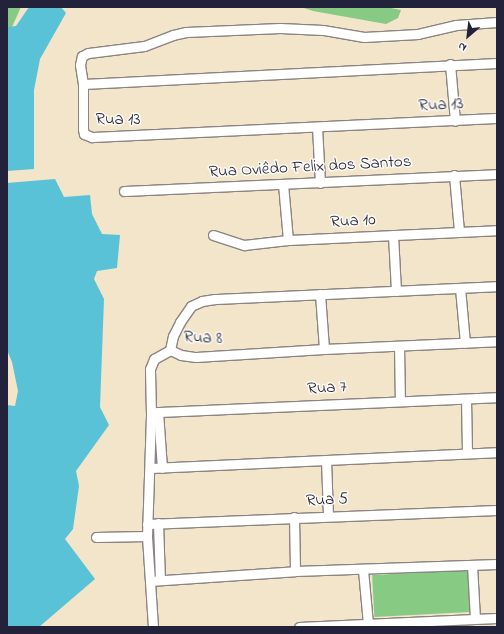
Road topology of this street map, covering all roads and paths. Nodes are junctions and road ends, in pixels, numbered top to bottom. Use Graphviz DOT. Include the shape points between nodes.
graph roads {
  1 [pos="497,22"];
  2 [pos="497,63"];
  3 [pos="450,64"];
  4 [pos="83,84"];
  5 [pos="497,118"];
  6 [pos="455,120"];
  7 [pos="317,127"];
  8 [pos="497,174"];
  9 [pos="454,176"];
  10 [pos="320,183"];
  11 [pos="283,184"];
  12 [pos="124,191"];
  13 [pos="497,230"];
  14 [pos="459,231"];
  15 [pos="213,235"];
  16 [pos="393,235"];
  17 [pos="288,240"];
  18 [pos="497,286"];
  19 [pos="460,288"];
  20 [pos="396,291"];
  21 [pos="320,294"];
  22 [pos="497,342"];
  23 [pos="465,343"];
  24 [pos="399,346"];
  25 [pos="324,349"];
  26 [pos="170,350"];
  27 [pos="497,398"];
  28 [pos="466,399"];
  29 [pos="400,401"];
  30 [pos="155,413"];
  31 [pos="497,452"];
  32 [pos="467,453"];
  33 [pos="326,460"];
  34 [pos="150,468"];
  35 [pos="162,468"];
  36 [pos="497,510"];
  37 [pos="328,515"];
  38 [pos="294,517"];
  39 [pos="147,524"];
  40 [pos="158,524"];
  41 [pos="147,536"];
  42 [pos="96,537"];
  43 [pos="497,564"];
  44 [pos="472,565"];
  45 [pos="363,570"];
  46 [pos="295,571"];
  47 [pos="160,580"];
  48 [pos="150,581"];
  49 [pos="475,618"];
  50 [pos="497,618"];
  51 [pos="368,624"];
  52 [pos="412,625"];
  53 [pos="153,627"];
  54 [pos="299,627"];
  1 -- 4 [label="street" via="456,25 418,34 364,37 323,30 280,28 186,32 144,46 85,54 80,62"];
  2 -- 3 [label="street"];
  3 -- 4 [label="street"];
  3 -- 6 [label="street"];
  4 -- 7 [label="street, Rua 13" via="83,129 84,134 92,137"];
  5 -- 6 [label="street, Rua 13"];
  6 -- 7 [label="street, Rua 13"];
  7 -- 10 [label="street"];
  8 -- 9 [label="street, Rua Oviêdo Felix dos Santos"];
  9 -- 10 [label="street, Rua Oviêdo Felix dos Santos"];
  9 -- 14 [label="street"];
  10 -- 11 [label="street, Rua Oviêdo Felix dos Santos"];
  11 -- 12 [label="street, Rua Oviêdo Felix dos Santos"];
  11 -- 17 [label="street"];
  13 -- 14 [label="street, Rua 10"];
  14 -- 16 [label="street, Rua 10"];
  15 -- 17 [label="street, Rua 10" via="244,245"];
  16 -- 17 [label="street, Rua 10"];
  16 -- 20 [label="street"];
  18 -- 19 [label="street, Rua 8"];
  19 -- 20 [label="street, Rua 8"];
  19 -- 23 [label="street"];
  20 -- 21 [label="street, Rua 8"];
  21 -- 25 [label="street"];
  21 -- 26 [label="street, Rua 8" via="198,302 189,308 180,322"];
  22 -- 23 [label="street, Rua 8"];
  23 -- 24 [label="street, Rua 8"];
  24 -- 25 [label="street, Rua 8"];
  24 -- 29 [label="street"];
  25 -- 26 [label="street, Rua 8" via="196,357"];
  26 -- 30 [label="street" via="158,356 150,369"];
  27 -- 28 [label="street, Rua 7"];
  28 -- 29 [label="street, Rua 7"];
  28 -- 32 [label="street"];
  29 -- 30 [label="street, Rua 7"];
  30 -- 34 [label="street"];
  30 -- 35 [label="street"];
  31 -- 32 [label="street"];
  32 -- 33 [label="street"];
  33 -- 35 [label="street"];
  33 -- 37 [label="street"];
  34 -- 35 [label="street"];
  34 -- 39 [label="street"];
  36 -- 37 [label="street, Rua 5"];
  37 -- 38 [label="street, Rua 5"];
  38 -- 40 [label="street, Rua 5"];
  38 -- 46 [label="street"];
  39 -- 40 [label="street, Rua 5"];
  39 -- 41 [label="street"];
  40 -- 47 [label="street"];
  41 -- 42 [label="street"];
  41 -- 48 [label="street"];
  43 -- 44 [label="street"];
  44 -- 45 [label="street"];
  44 -- 49 [label="street"];
  45 -- 46 [label="street"];
  45 -- 51 [label="street"];
  46 -- 47 [label="street"];
  47 -- 48 [label="street"];
  48 -- 53 [label="street"];
  49 -- 50 [label="street"];
  49 -- 52 [label="street"];
  51 -- 52 [label="street"];
  51 -- 54 [label="street"];
}
